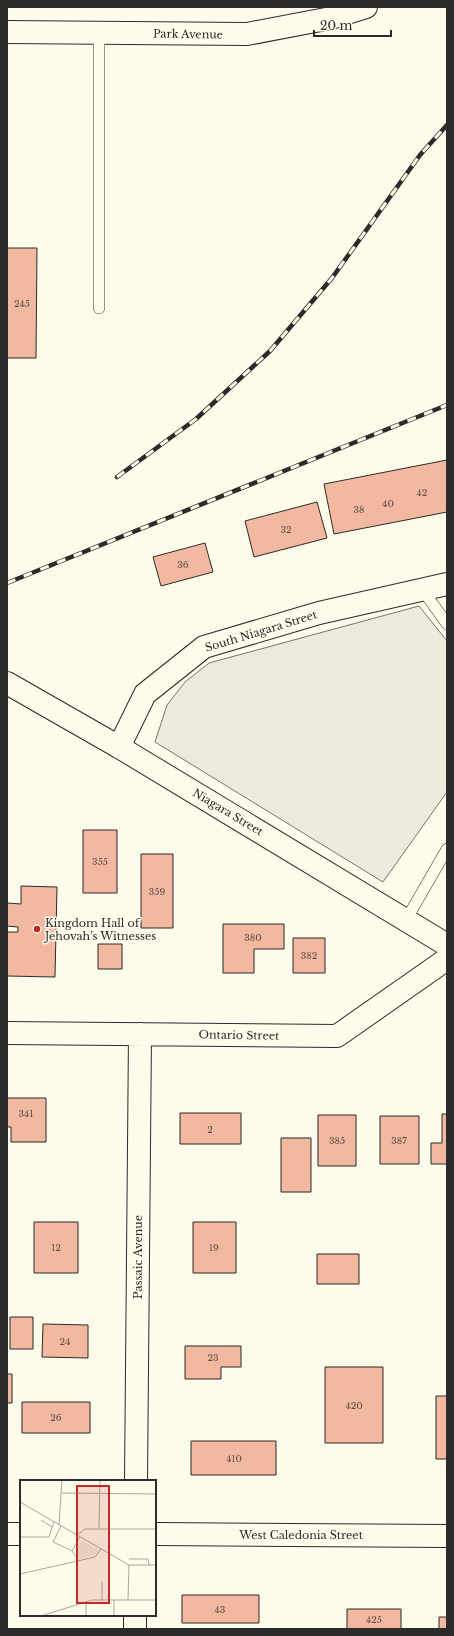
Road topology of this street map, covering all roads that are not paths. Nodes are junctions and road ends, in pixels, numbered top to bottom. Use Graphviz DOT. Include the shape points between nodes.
graph roads {
  1 [pos="366,7"];
  2 [pos="331,13"];
  3 [pos="7,32"];
  4 [pos="99,33"];
  5 [pos="99,308"];
  6 [pos="447,584"];
  7 [pos="422,589"];
  8 [pos="447,624"];
  9 [pos="7,683"];
  10 [pos="119,747"];
  11 [pos="447,849"];
  12 [pos="406,920"];
  13 [pos="447,945"];
  14 [pos="447,959"];
  15 [pos="7,1033"];
  16 [pos="140,1034"];
  17 [pos="136,1480"];
  18 [pos="7,1534"];
  19 [pos="20,1534"];
  20 [pos="156,1534"];
  21 [pos="447,1536"];
  22 [pos="135,1616"];
  23 [pos="135,1629"];
  1 -- 2 [label="street, Park Avenue"];
  2 -- 4 [label="street, Park Avenue" via="247,34"];
  3 -- 4 [label="street, Park Avenue"];
  4 -- 5 [label="lane"];
  6 -- 7 [label="street, South Niagara Street"];
  7 -- 8 [label="lane"];
  7 -- 10 [label="street, South Niagara Street" via="319,613 204,647 144,694"];
  9 -- 10 [label="street, Niagara Street"];
  10 -- 12 [label="street, Niagara Street"];
  11 -- 12 [label="lane"];
  12 -- 13 [label="street, Niagara Street"];
  14 -- 16 [label="street, Ontario Street" via="337,1036"];
  15 -- 16 [label="street, Ontario Street"];
  16 -- 17 [label="street, Passaic Avenue"];
  18 -- 19 [label="street"];
  20 -- 21 [label="street, West Caledonia Street"];
  22 -- 23 [label="street"];
}
